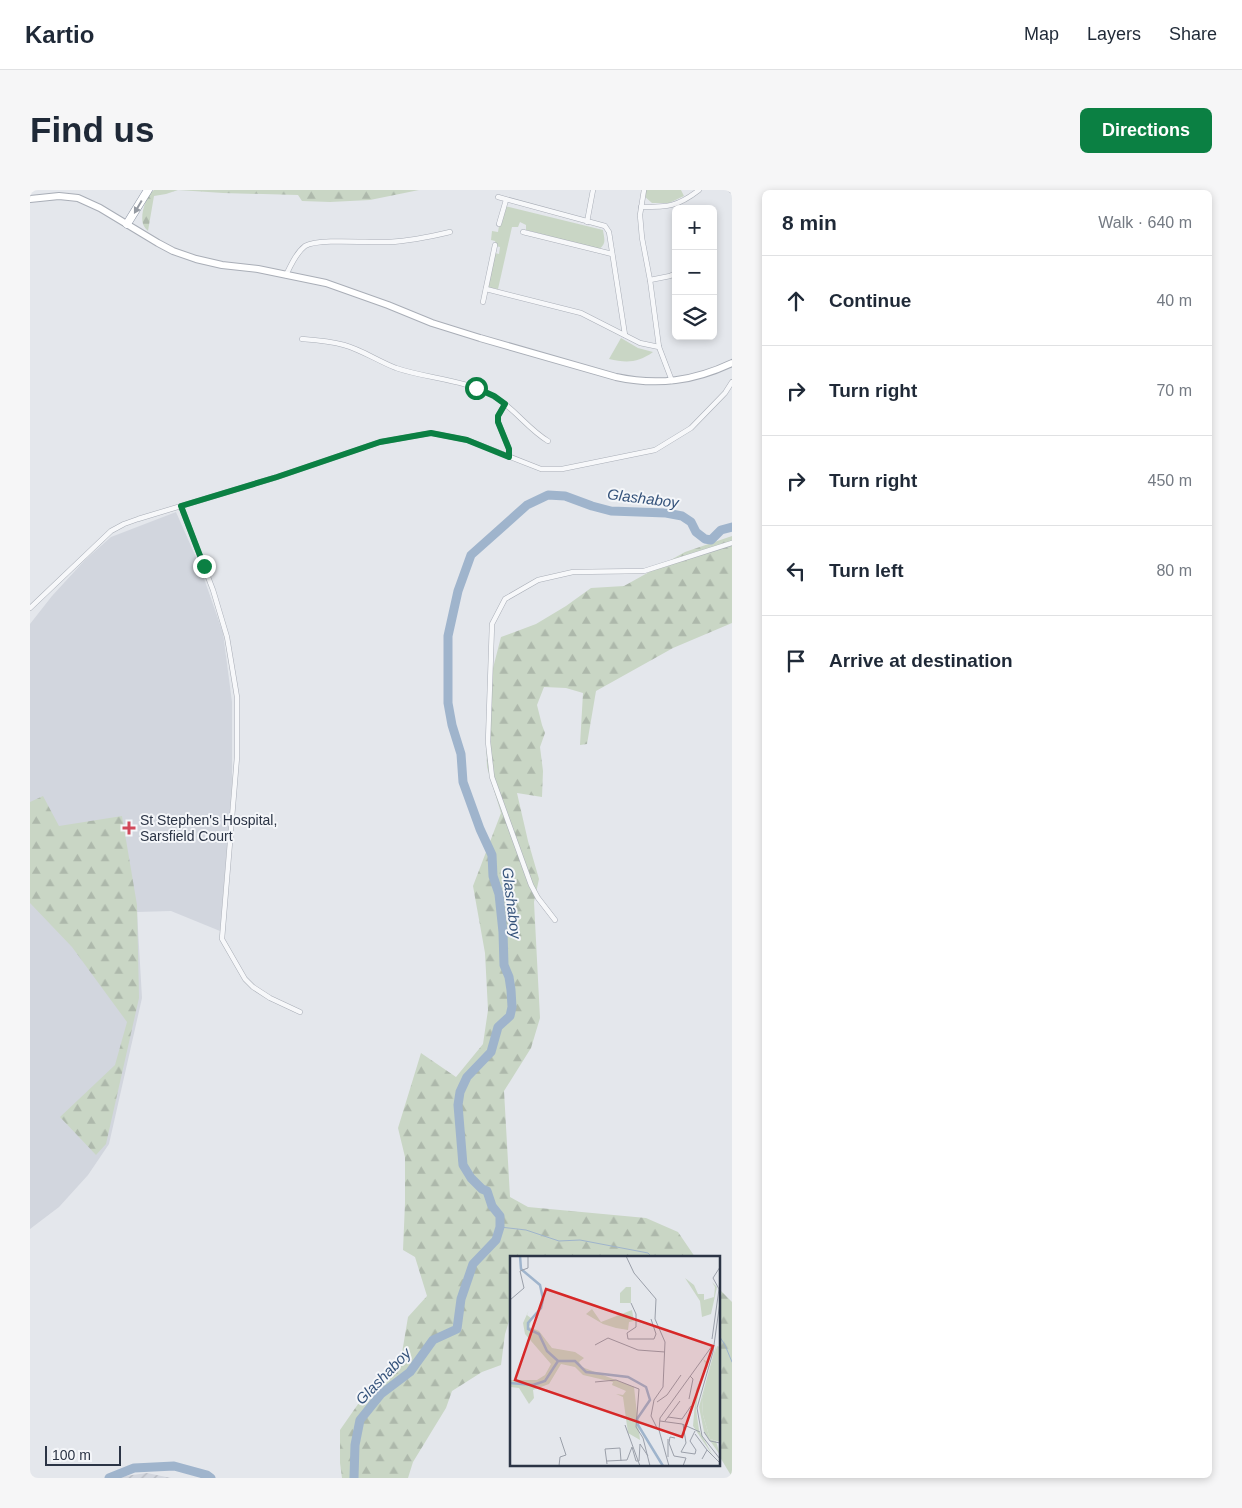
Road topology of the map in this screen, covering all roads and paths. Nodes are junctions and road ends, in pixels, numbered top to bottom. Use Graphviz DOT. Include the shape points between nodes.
graph roads {
  1 [pos="148,190"];
  2 [pos="593,190"];
  3 [pos="644,190"];
  4 [pos="699,190"];
  5 [pos="498,198"];
  6 [pos="30,199"];
  7 [pos="506,200"];
  8 [pos="640,207"];
  9 [pos="587,222"];
  10 [pos="127,224"];
  11 [pos="499,224"];
  12 [pos="450,232"];
  13 [pos="523,232"];
  14 [pos="495,244"];
  15 [pos="612,254"];
  16 [pos="672,274"];
  17 [pos="286,275"];
  18 [pos="650,280"];
  19 [pos="486,289"];
  20 [pos="483,302"];
  21 [pos="625,335"];
  22 [pos="302,339"];
  23 [pos="660,347"];
  24 [pos="732,363"];
  25 [pos="672,380"];
  26 [pos="732,382"];
  27 [pos="505,404"];
  28 [pos="548,441"];
  29 [pos="509,457"];
  30 [pos="181,506"];
  31 [pos="732,543"];
  32 [pos="30,608"];
  33 [pos="555,920"];
  34 [pos="300,1012"];
  1 -- 10 [label="highway, one-way"];
  2 -- 9 [label="street"];
  3 -- 8 [label="street"];
  4 -- 8 [label="street" via="673,205"];
  5 -- 7 [label="street"];
  6 -- 10 [label="main road" via="78,198"];
  7 -- 9 [label="street"];
  7 -- 11 [label="street"];
  8 -- 18 [label="street"];
  9 -- 15 [label="street" via="605,226"];
  10 -- 17 [label="main road" via="173,251 196,259"];
  12 -- 17 [label="street" via="419,240 312,244 296,255"];
  13 -- 15 [label="street"];
  14 -- 19 [label="street"];
  15 -- 21 [label="street"];
  16 -- 18 [label="street"];
  17 -- 25 [label="main road" via="326,283 432,323 592,371 630,380"];
  18 -- 23 [label="street"];
  19 -- 20 [label="street"];
  19 -- 21 [label="street" via="581,313"];
  21 -- 23 [label="street" via="640,343"];
  22 -- 27 [label="street" via="345,345 396,368 476,388"];
  23 -- 25 [label="street"];
  24 -- 25 [label="main road" via="696,377"];
  26 -- 29 [label="street" via="691,428 655,450 562,469 541,469"];
  27 -- 28 [label="street" via="536,434"];
  27 -- 29 [label="street" via="498,422"];
  29 -- 30 [label="street" via="467,440 431,433 380,442"];
  30 -- 32 [label="street" via="111,531"];
  30 -- 34 [label="street" via="227,637 237,697 237,757 222,939 253,987"];
  31 -- 33 [label="street" via="644,571 573,572 538,580 505,599 492,624 488,742 492,777 531,885"];
}
